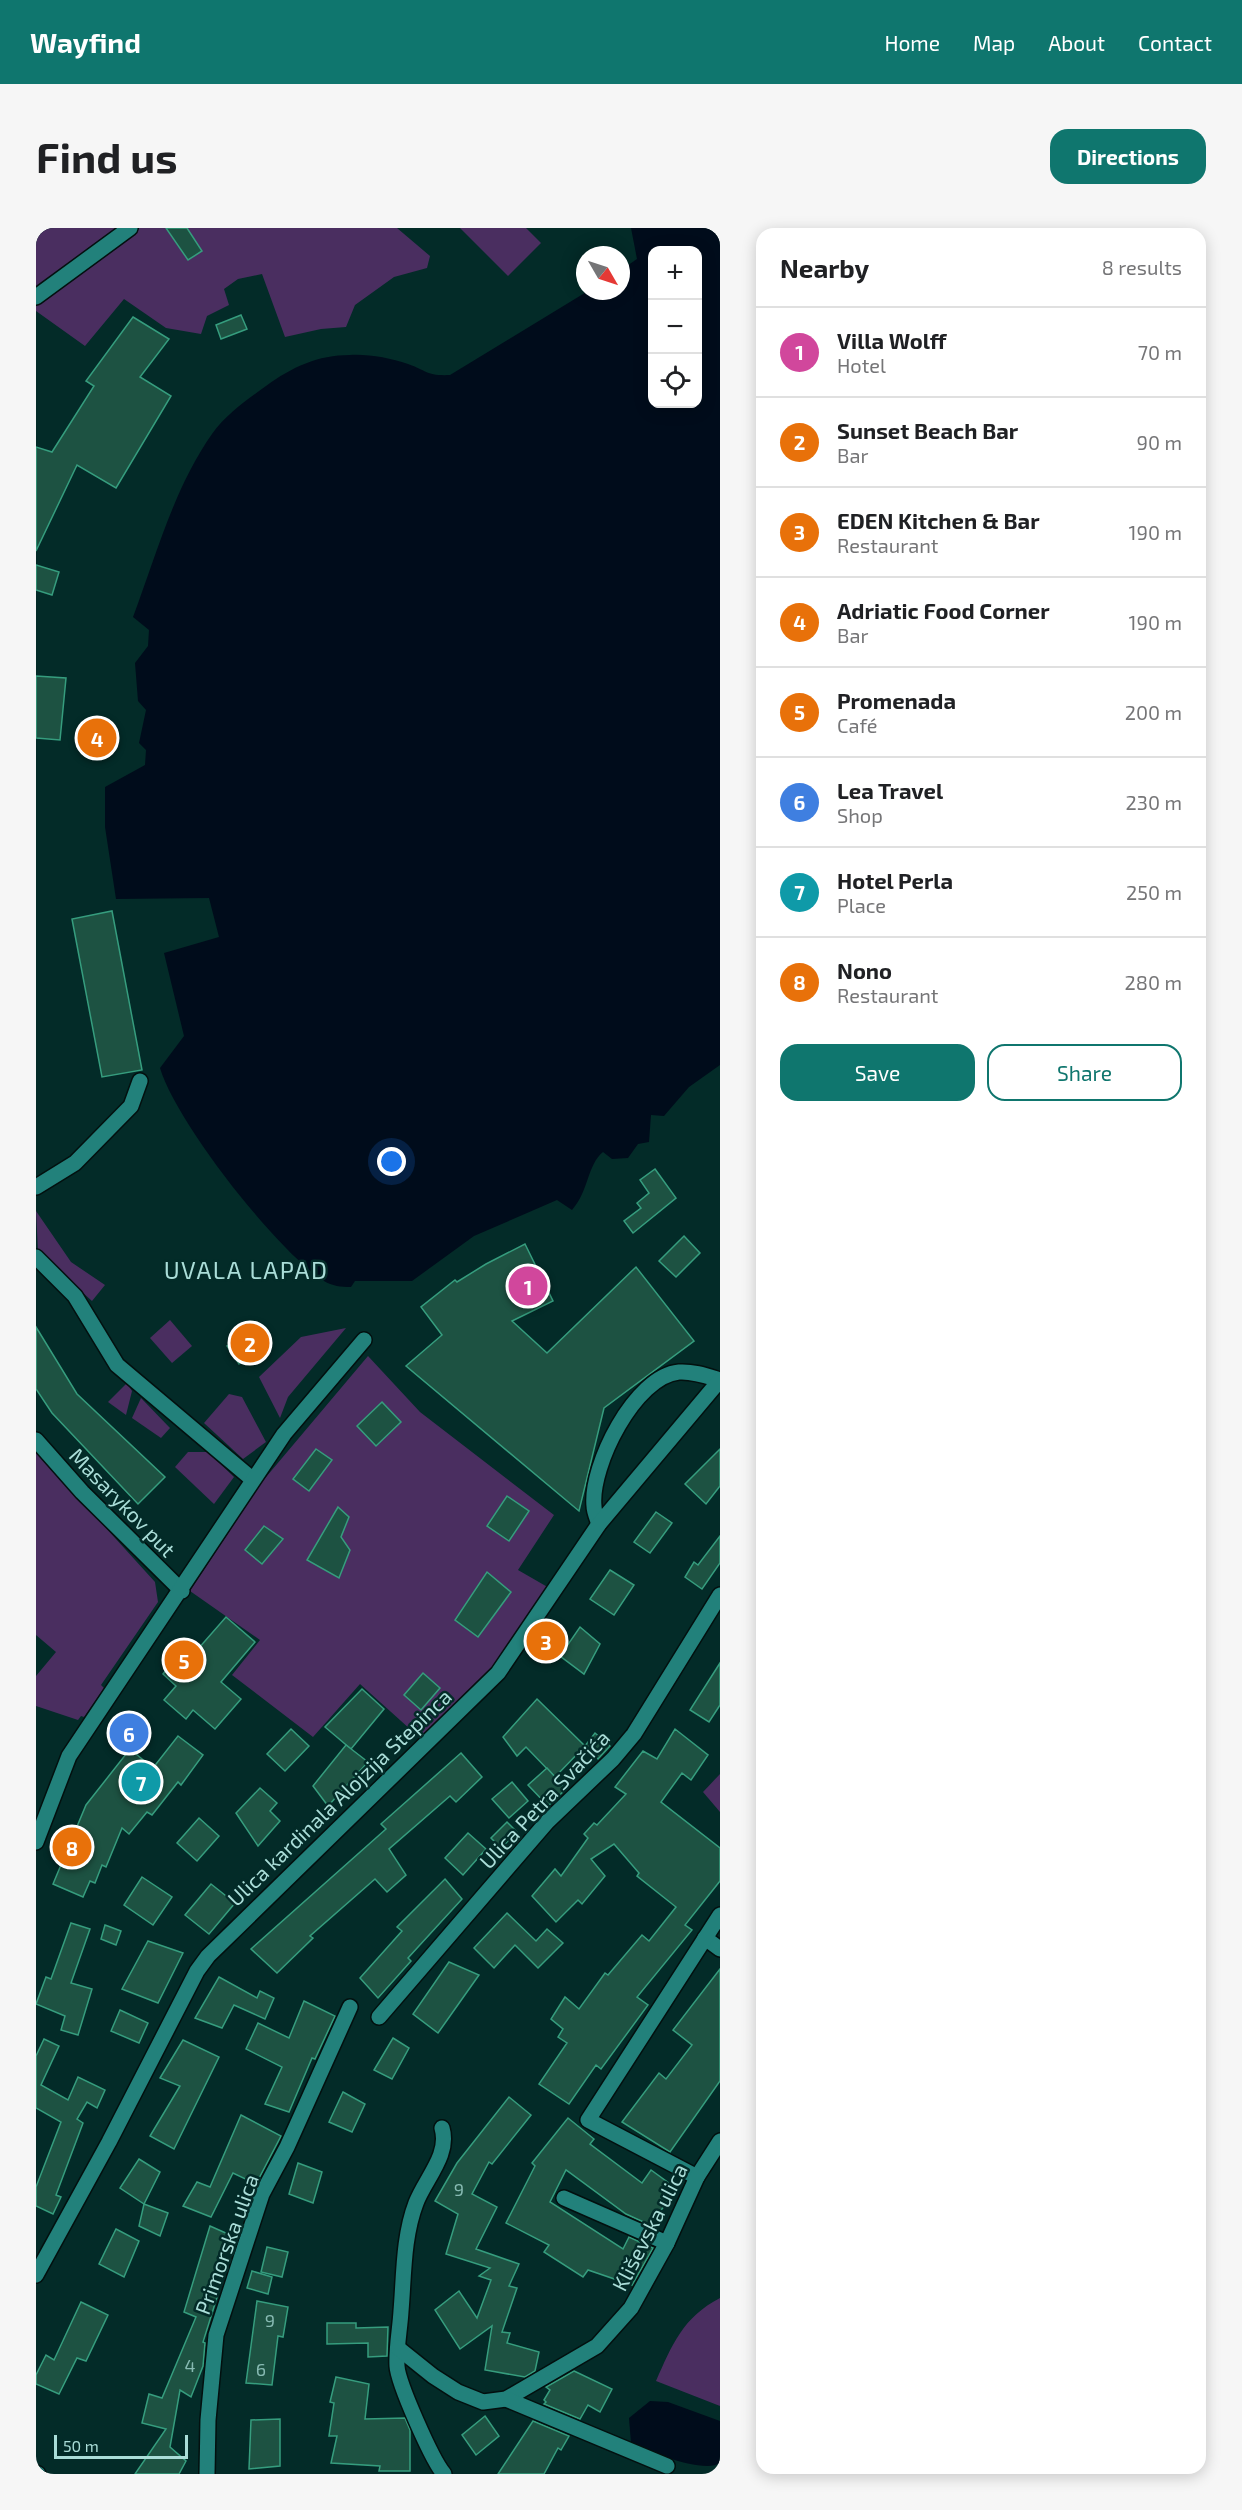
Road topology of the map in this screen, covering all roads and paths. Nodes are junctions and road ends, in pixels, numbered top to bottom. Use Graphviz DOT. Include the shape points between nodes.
graph roads {
  1 [pos="130,228"];
  2 [pos="36,297"];
  3 [pos="140,1080"];
  4 [pos="36,1187"];
  5 [pos="36,1257"];
  6 [pos="364,1340"];
  7 [pos="720,1380"];
  8 [pos="36,1440"];
  9 [pos="252,1479"];
  10 [pos="599,1524"];
  11 [pos="182,1591"];
  12 [pos="720,1595"];
  13 [pos="36,1842"];
  14 [pos="720,1915"];
  15 [pos="705,1938"];
  16 [pos="720,1950"];
  17 [pos="350,2007"];
  18 [pos="379,2017"];
  19 [pos="442,2128"];
  20 [pos="720,2141"];
  21 [pos="697,2177"];
  22 [pos="564,2198"];
  23 [pos="667,2243"];
  24 [pos="36,2275"];
  25 [pos="398,2348"];
  26 [pos="506,2399"];
  27 [pos="667,2466"];
  28 [pos="207,2474"];
  29 [pos="444,2474"];
  1 -- 2 [label="street"];
  3 -- 4 [label="street" via="131,1106 75,1163"];
  5 -- 9 [label="street" via="75,1296 117,1365"];
  6 -- 9 [label="street" via="302,1412"];
  7 -- 10 [label="street, Ulica kardinala Alojzija Stepinca"];
  7 -- 10 [label="street" via="679,1372 664,1377 626,1413 610,1440 595,1488"];
  8 -- 11 [label="street, Masarykov put" via="82,1492"];
  9 -- 11 [label="street"];
  10 -- 24 [label="street, Ulica kardinala Alojzija Stepinca" via="498,1673 208,1956"];
  11 -- 13 [label="street" via="69,1756"];
  12 -- 18 [label="street, Ulica Petra Svačića" via="634,1734 547,1822"];
  14 -- 15 [label="street"];
  15 -- 16 [label="street"];
  15 -- 21 [label="street" via="588,2120"];
  17 -- 28 [label="street, Primorska ulica" via="262,2194 216,2335"];
  19 -- 25 [label="street" via="442,2152 416,2203 406,2246"];
  20 -- 21 [label="street, Kliševska ulica"];
  21 -- 23 [label="street, Kliševska ulica"];
  22 -- 23 [label="street"];
  23 -- 26 [label="street, Kliševska ulica" via="631,2308 597,2346"];
  25 -- 26 [label="street, Kliševska ulica" via="458,2392 483,2402"];
  25 -- 29 [label="street" via="397,2368 424,2437"];
  26 -- 27 [label="street"];
}
